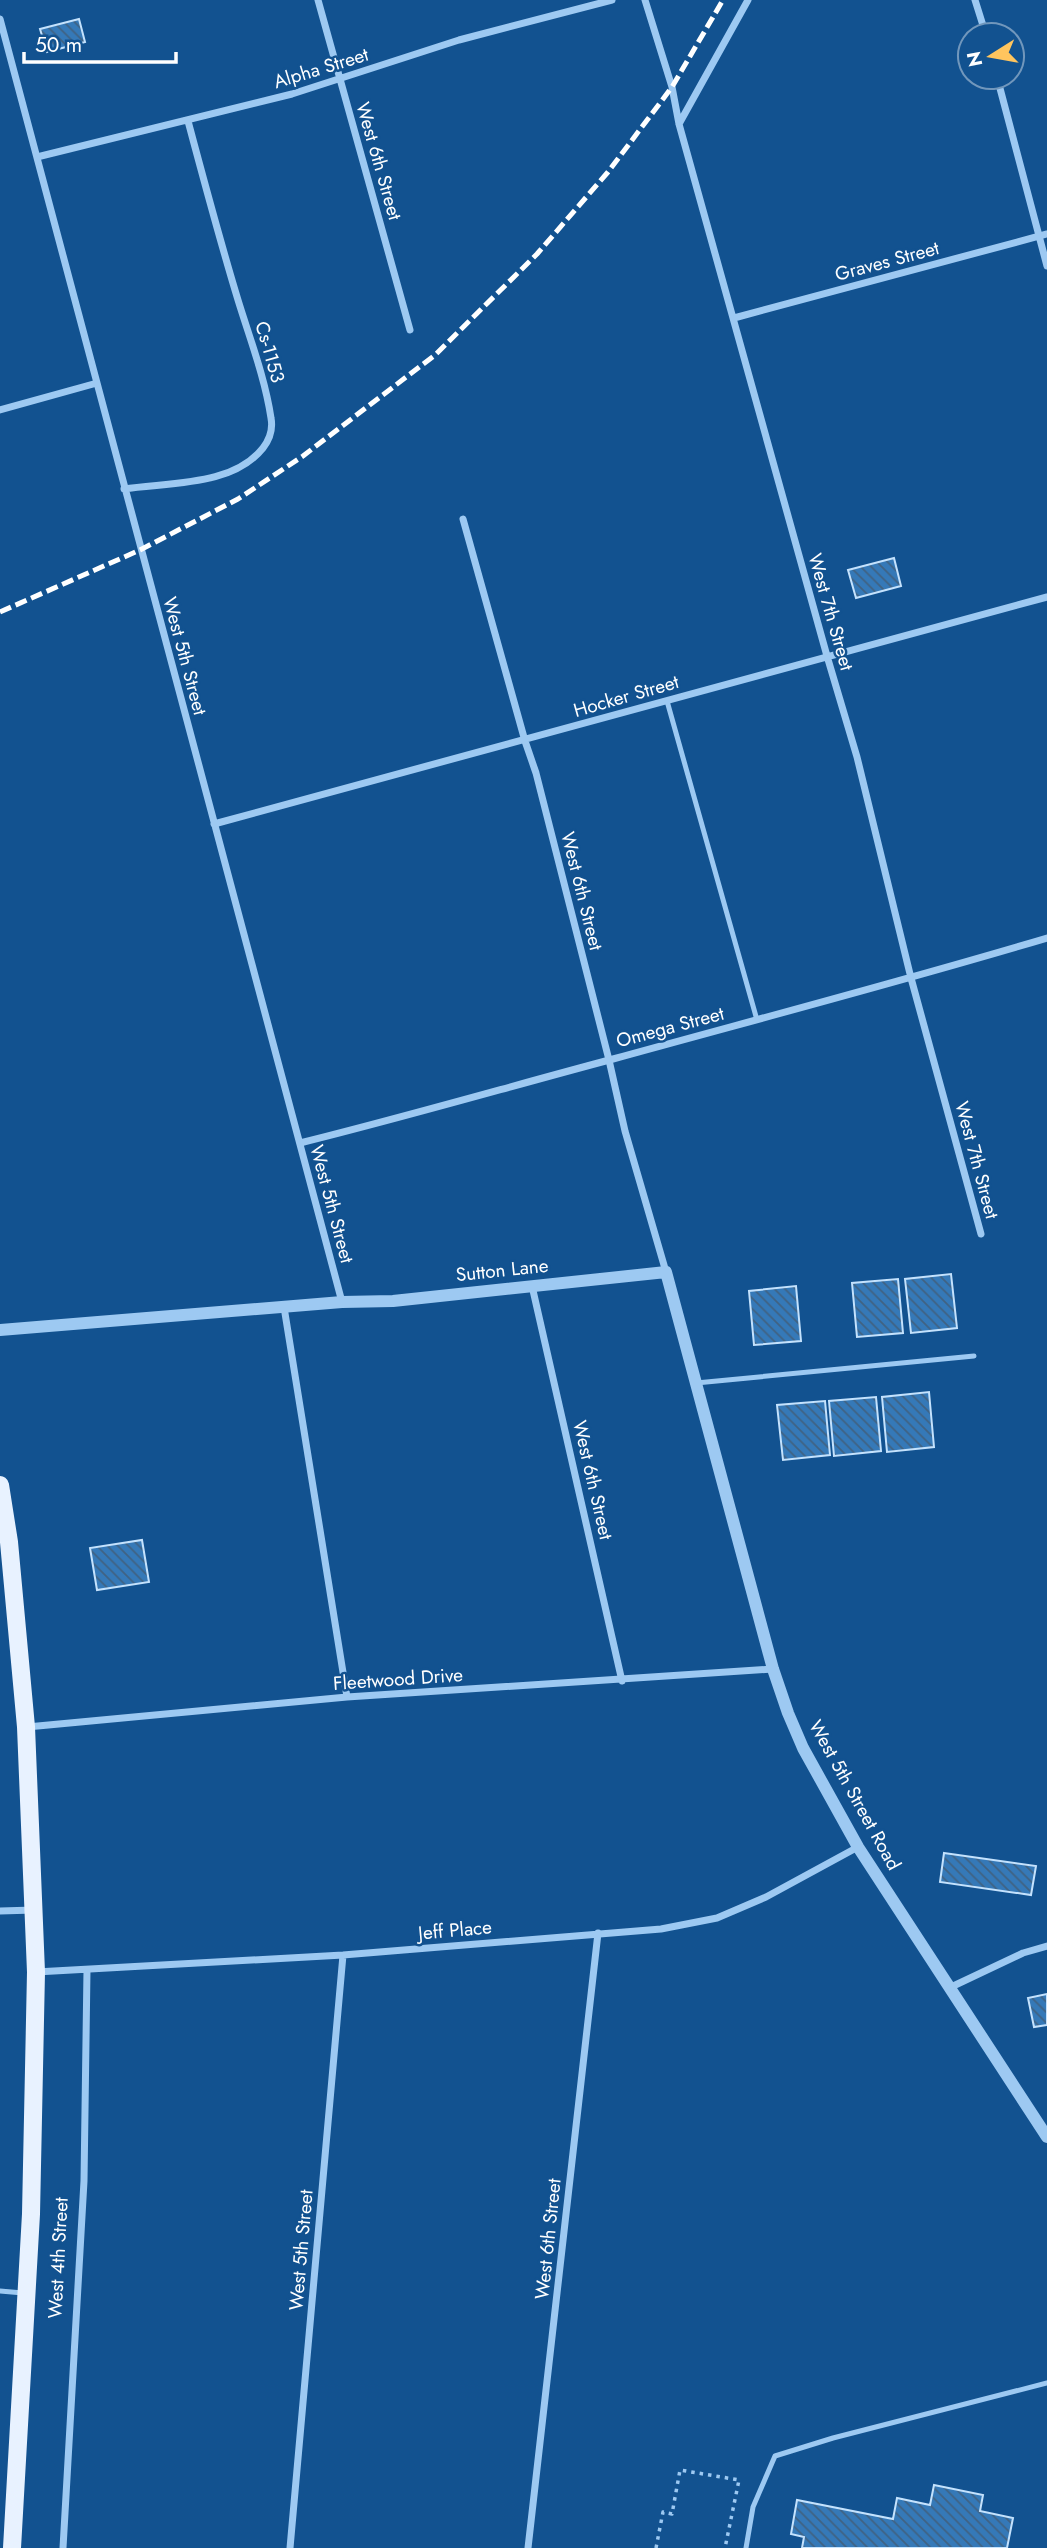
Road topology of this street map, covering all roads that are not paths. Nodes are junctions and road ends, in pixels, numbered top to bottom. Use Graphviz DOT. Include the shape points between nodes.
graph roads {
  1 [pos="318,0"];
  2 [pos="612,0"];
  3 [pos="645,0"];
  4 [pos="748,0"];
  5 [pos="975,0"];
  6 [pos="0,19"];
  7 [pos="982,21"];
  8 [pos="2,33"];
  9 [pos="339,79"];
  10 [pos="1001,91"];
  11 [pos="188,121"];
  12 [pos="679,124"];
  13 [pos="37,157"];
  14 [pos="1043,235"];
  15 [pos="1047,266"];
  16 [pos="734,318"];
  17 [pos="410,330"];
  18 [pos="97,383"];
  19 [pos="0,410"];
  20 [pos="124,489"];
  21 [pos="463,519"];
  22 [pos="1047,597"];
  23 [pos="827,656"];
  24 [pos="667,701"];
  25 [pos="524,741"];
  26 [pos="214,824"];
  27 [pos="1047,938"];
  28 [pos="911,978"];
  29 [pos="757,1020"];
  30 [pos="609,1060"];
  31 [pos="300,1143"];
  32 [pos="981,1234"];
  33 [pos="666,1272"];
  34 [pos="532,1286"];
  35 [pos="342,1302"];
  36 [pos="284,1307"];
  37 [pos="0,1330"];
  38 [pos="974,1356"];
  39 [pos="696,1383"];
  40 [pos="0,1485"];
  41 [pos="773,1669"];
  42 [pos="622,1681"];
  43 [pos="347,1697"];
  44 [pos="26,1727"];
  45 [pos="859,1847"];
  46 [pos="34,1910"];
  47 [pos="0,1911"];
  48 [pos="598,1933"];
  49 [pos="1047,1946"];
  50 [pos="343,1955"];
  51 [pos="87,1970"];
  52 [pos="36,1972"];
  53 [pos="950,1988"];
  54 [pos="1047,2137"];
  55 [pos="0,2291"];
  56 [pos="26,2294"];
  57 [pos="1047,2383"];
  58 [pos="12,2548"];
  59 [pos="63,2548"];
  60 [pos="290,2548"];
  61 [pos="528,2548"];
  62 [pos="746,2548"];
  1 -- 9 [label="street, West 6th Street"];
  2 -- 9 [label="street, Alpha Street" via="459,40"];
  3 -- 12 [label="street, West 7th Street"];
  4 -- 12 [label="street"];
  5 -- 7 [label="street"];
  6 -- 8 [label="street, West 5th Street"];
  8 -- 13 [label="street, West 5th Street"];
  9 -- 11 [label="street, Alpha Street"];
  9 -- 17 [label="street, West 6th Street"];
  10 -- 14 [label="street"];
  11 -- 13 [label="street, Alpha Street"];
  11 -- 20 [label="street, Cs-1153" via="262,380 271,431 255,456 225,473"];
  12 -- 16 [label="street, West 7th Street"];
  13 -- 18 [label="street, West 5th Street"];
  14 -- 15 [label="street"];
  14 -- 16 [label="street, Graves Street"];
  16 -- 23 [label="street, West 7th Street"];
  18 -- 19 [label="street"];
  18 -- 20 [label="street, West 5th Street"];
  20 -- 26 [label="street, West 5th Street"];
  21 -- 25 [label="street, West 6th Street"];
  22 -- 23 [label="street, Hocker Street"];
  23 -- 24 [label="street, Hocker Street"];
  23 -- 28 [label="street, West 7th Street" via="857,757"];
  24 -- 25 [label="street, Hocker Street"];
  24 -- 29 [label="lane"];
  25 -- 26 [label="street, Hocker Street"];
  25 -- 30 [label="street, West 6th Street"];
  26 -- 31 [label="street, West 5th Street"];
  27 -- 28 [label="street, Omega Street"];
  28 -- 29 [label="street, Omega Street"];
  28 -- 32 [label="street, West 7th Street"];
  29 -- 30 [label="street, Omega Street"];
  30 -- 31 [label="street, Omega Street"];
  30 -- 33 [label="street, West 6th Street"];
  31 -- 35 [label="street, West 5th Street"];
  33 -- 34 [label="street, Sutton Lane"];
  33 -- 39 [label="street, West 5th Street Road"];
  34 -- 35 [label="street, Sutton Lane"];
  34 -- 42 [label="street, West 6th Street"];
  35 -- 36 [label="street, Sutton Lane"];
  36 -- 37 [label="street"];
  36 -- 43 [label="street"];
  38 -- 39 [label="lane"];
  39 -- 41 [label="street, West 5th Street Road"];
  40 -- 44 [label="main road, West 4th Street"];
  41 -- 42 [label="street, Fleetwood Drive"];
  41 -- 45 [label="street, West 5th Street Road" via="803,1748"];
  42 -- 43 [label="street, Fleetwood Drive"];
  43 -- 44 [label="street, Fleetwood Drive"];
  44 -- 46 [label="main road, West 4th Street"];
  45 -- 48 [label="street, Jeff Place" via="717,1918 661,1929"];
  45 -- 53 [label="street, West 5th Street Road"];
  46 -- 47 [label="street"];
  46 -- 52 [label="main road, West 4th Street"];
  48 -- 50 [label="street, Jeff Place"];
  48 -- 61 [label="street, West 6th Street"];
  49 -- 53 [label="street"];
  50 -- 51 [label="street, Jeff Place"];
  50 -- 60 [label="street, West 5th Street"];
  51 -- 52 [label="street, Jeff Place"];
  51 -- 59 [label="street, West 4th Street" via="84,2181"];
  52 -- 56 [label="main road, West 4th Street"];
  53 -- 54 [label="street, West 5th Street Road"];
  55 -- 56 [label="lane"];
  56 -- 58 [label="main road, West 4th Street"];
  57 -- 62 [label="lane" via="775,2456 753,2507"];
}
